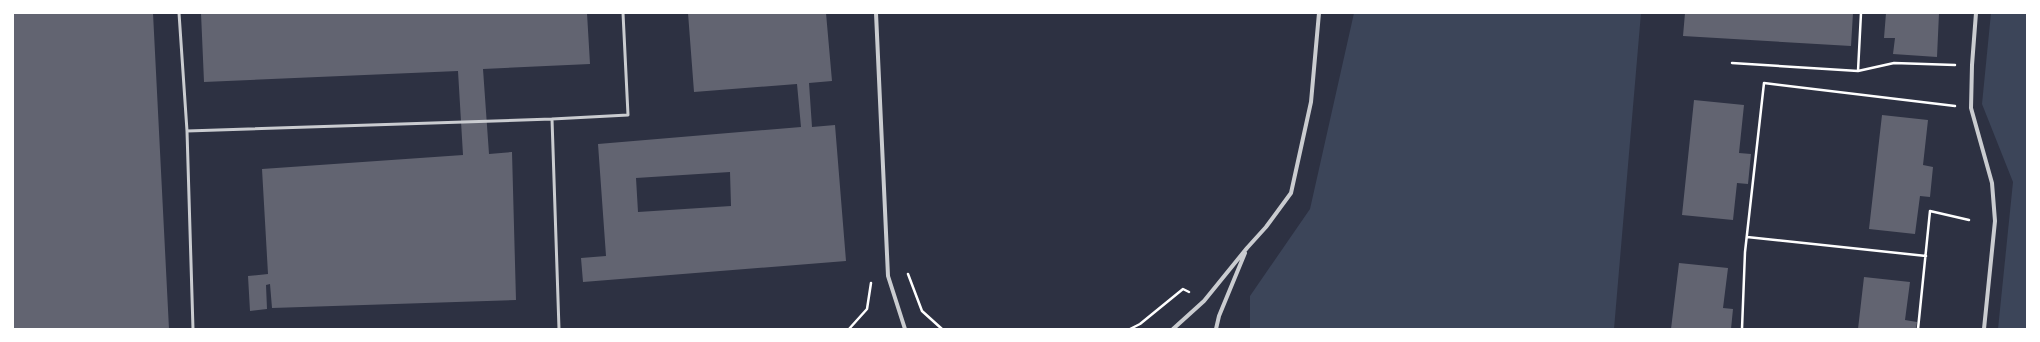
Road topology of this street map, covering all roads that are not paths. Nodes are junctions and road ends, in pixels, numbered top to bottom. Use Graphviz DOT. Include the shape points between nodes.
graph roads {
  1 [pos="179,13"];
  2 [pos="623,13"];
  3 [pos="876,13"];
  4 [pos="1319,13"];
  5 [pos="1976,13"];
  6 [pos="552,120"];
  7 [pos="187,131"];
  8 [pos="1247,248"];
  9 [pos="193,329"];
  10 [pos="559,329"];
  11 [pos="905,329"];
  12 [pos="1173,329"];
  13 [pos="1216,329"];
  14 [pos="1984,329"];
  1 -- 7 [label="lane"];
  2 -- 6 [label="lane" via="628,115"];
  3 -- 11 [label="street" via="888,276"];
  4 -- 8 [label="street" via="1311,102 1291,193"];
  5 -- 14 [label="street" via="1971,108 1992,183 1995,221"];
  6 -- 7 [label="lane"];
  6 -- 10 [label="lane"];
  7 -- 9 [label="lane"];
  8 -- 12 [label="street" via="1204,302"];
  8 -- 13 [label="street"];
}
